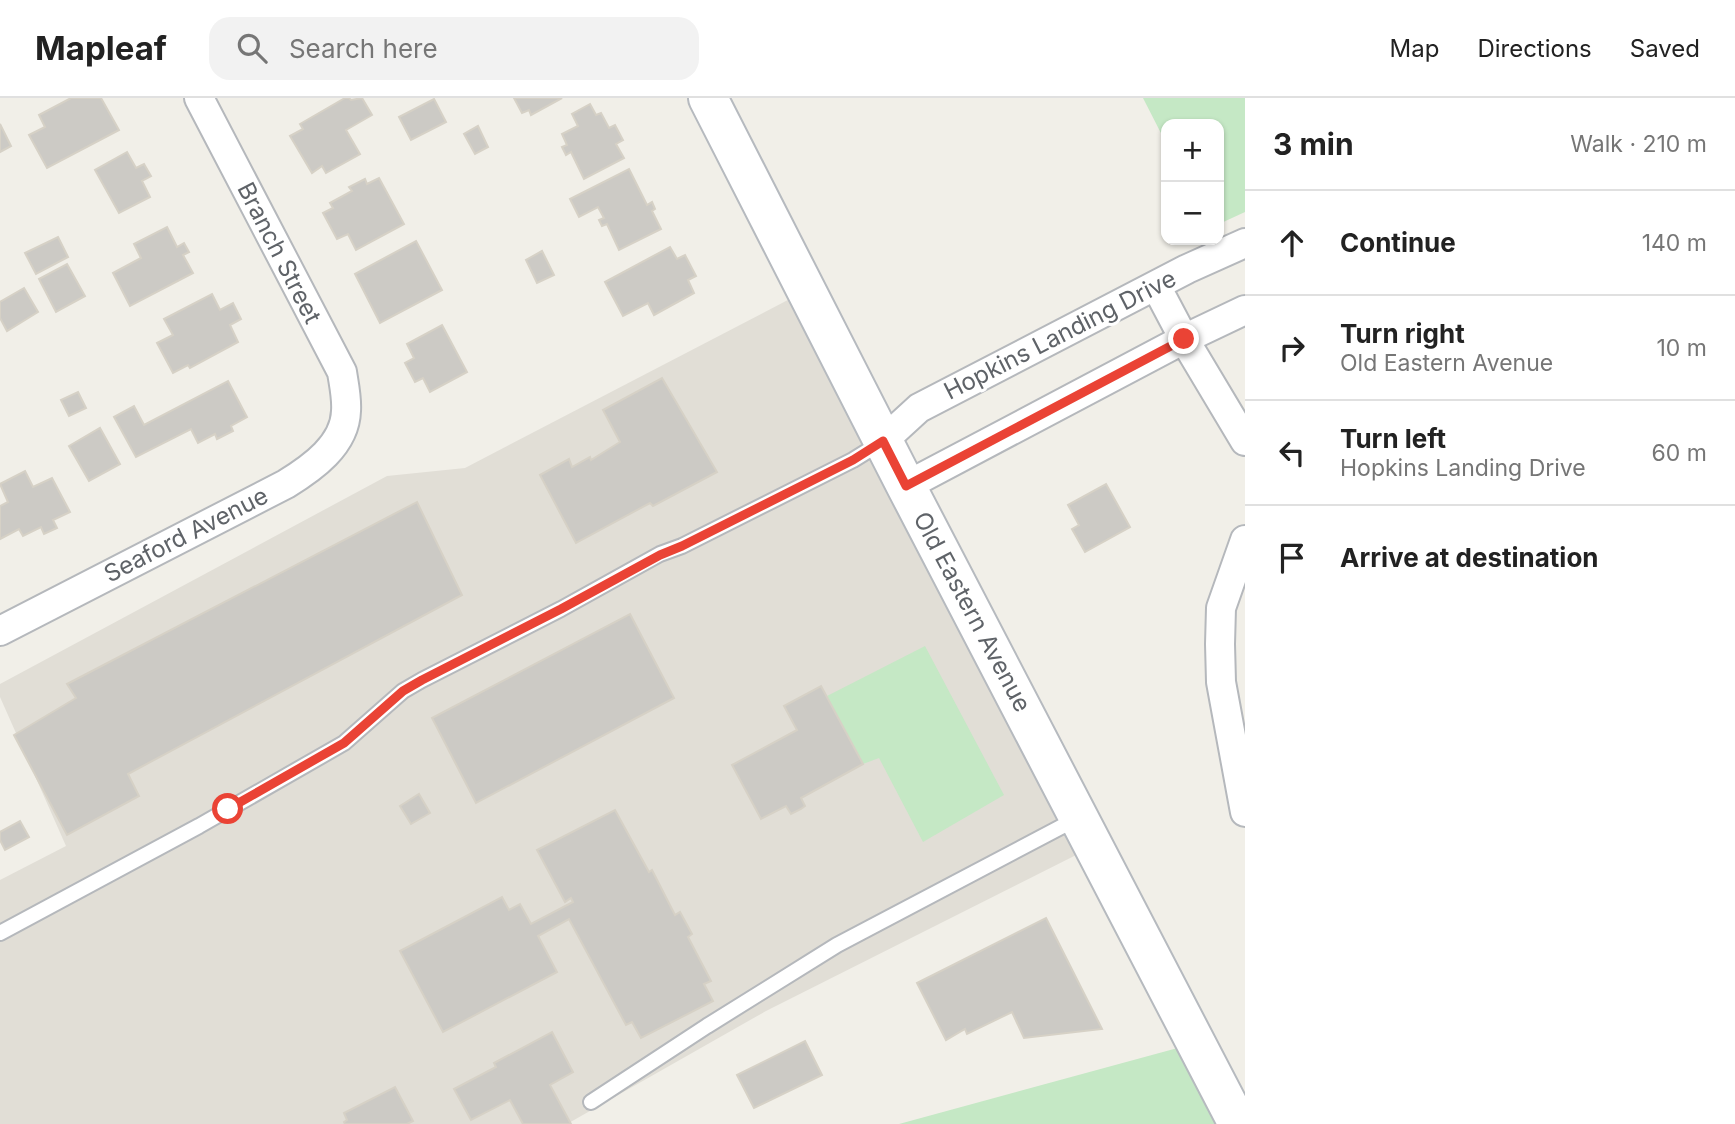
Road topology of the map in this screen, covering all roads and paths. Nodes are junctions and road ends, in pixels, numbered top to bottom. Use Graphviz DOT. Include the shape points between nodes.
graph roads {
  1 [pos="199,98"];
  2 [pos="708,98"];
  3 [pos="1245,243"];
  4 [pos="1156,286"];
  5 [pos="1245,310"];
  6 [pos="1184,339"];
  7 [pos="346,412"];
  8 [pos="883,441"];
  9 [pos="1245,441"];
  10 [pos="906,486"];
  11 [pos="1245,540"];
  12 [pos="0,631"];
  13 [pos="1238,738"];
  14 [pos="1245,812"];
  15 [pos="1079,817"];
  16 [pos="0,933"];
  17 [pos="592,1102"];
  18 [pos="1238,1124"];
  1 -- 7 [label="street, Branch Street" via="342,372"];
  2 -- 8 [label="street, Old Eastern Avenue"];
  3 -- 4 [label="street, Hopkins Landing Drive"];
  4 -- 6 [label="street"];
  4 -- 8 [label="street, Hopkins Landing Drive" via="919,408"];
  5 -- 6 [label="street"];
  6 -- 9 [label="street"];
  6 -- 10 [label="street"];
  7 -- 12 [label="street, Seaford Avenue" via="336,441 309,470"];
  8 -- 10 [label="street, Old Eastern Avenue"];
  8 -- 16 [label="lane" via="422,680 344,743"];
  10 -- 15 [label="street, Old Eastern Avenue"];
  11 -- 13 [label="street" via="1221,608 1221,682"];
  13 -- 14 [label="street"];
  15 -- 17 [label="lane" via="837,944"];
  15 -- 18 [label="street, Old Eastern Avenue"];
}
